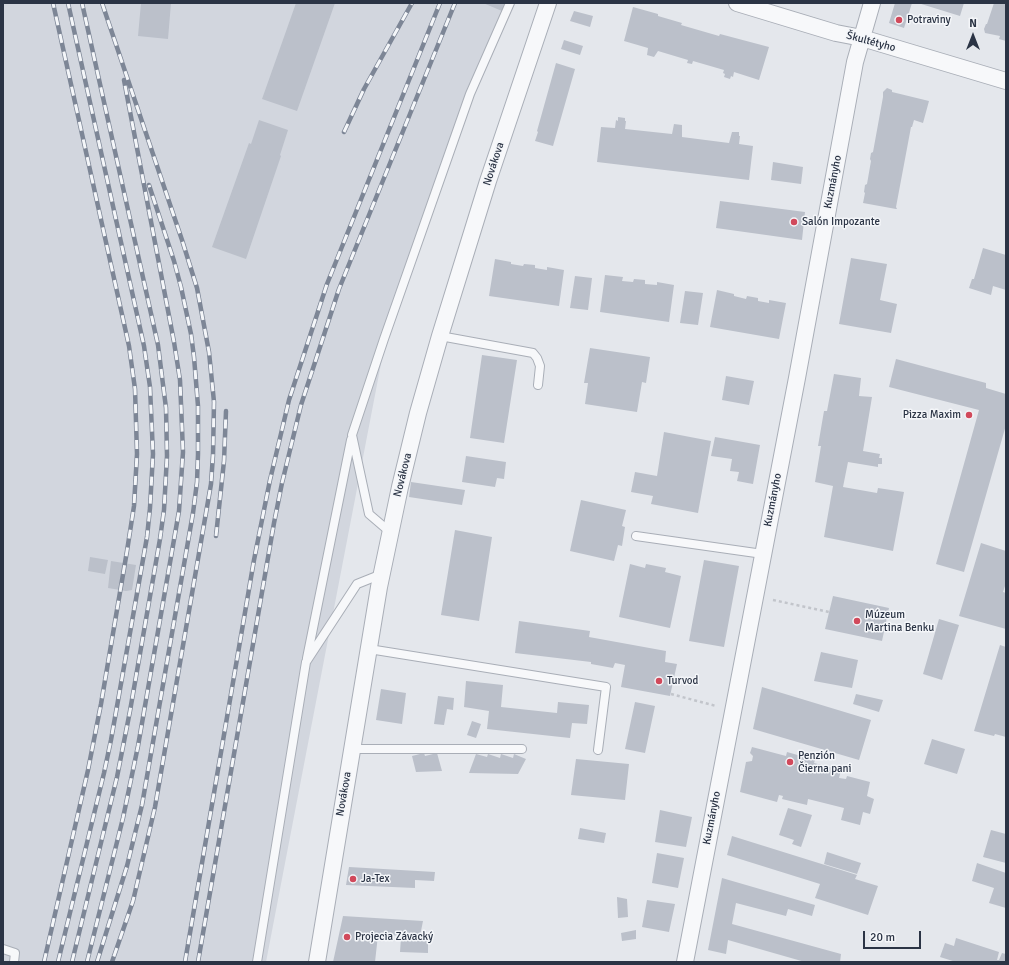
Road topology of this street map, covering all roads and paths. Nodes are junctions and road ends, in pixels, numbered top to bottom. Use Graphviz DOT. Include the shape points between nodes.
graph roads {
  1 [pos="510,3"];
  2 [pos="548,3"];
  3 [pos="737,3"];
  4 [pos="872,3"];
  5 [pos="862,38"];
  6 [pos="1006,80"];
  7 [pos="440,336"];
  8 [pos="538,386"];
  9 [pos="352,435"];
  10 [pos="390,532"];
  11 [pos="636,536"];
  12 [pos="763,554"];
  13 [pos="382,574"];
  14 [pos="772,600"];
  15 [pos="829,612"];
  16 [pos="369,650"];
  17 [pos="306,662"];
  18 [pos="671,694"];
  19 [pos="716,706"];
  20 [pos="352,749"];
  21 [pos="522,749"];
  22 [pos="598,750"];
  23 [pos="3,949"];
  24 [pos="14,962"];
  25 [pos="257,962"];
  26 [pos="317,962"];
  27 [pos="685,962"];
  1 -- 9 [label="lane" via="470,94"];
  2 -- 7 [label="street, Novákova" via="488,181"];
  3 -- 5 [label="street, Škultétyho" via="836,33"];
  4 -- 5 [label="street, Kuzmányho"];
  5 -- 6 [label="street, Škultétyho"];
  5 -- 12 [label="street, Kuzmányho" via="855,62"];
  7 -- 8 [label="lane" via="533,353 540,366"];
  7 -- 10 [label="street, Novákova" via="416,421"];
  9 -- 10 [label="lane" via="369,514"];
  9 -- 17 [label="lane"];
  10 -- 13 [label="street, Novákova"];
  11 -- 12 [label="lane"];
  12 -- 27 [label="street, Kuzmányho"];
  13 -- 16 [label="street, Novákova"];
  13 -- 17 [label="lane" via="357,584"];
  14 -- 15 [label="path"];
  16 -- 20 [label="street, Novákova"];
  16 -- 22 [label="lane" via="606,687"];
  17 -- 25 [label="lane"];
  18 -- 19 [label="path"];
  20 -- 21 [label="lane"];
  20 -- 26 [label="street, Novákova"];
  23 -- 24 [label="lane" via="15,953"];
}
